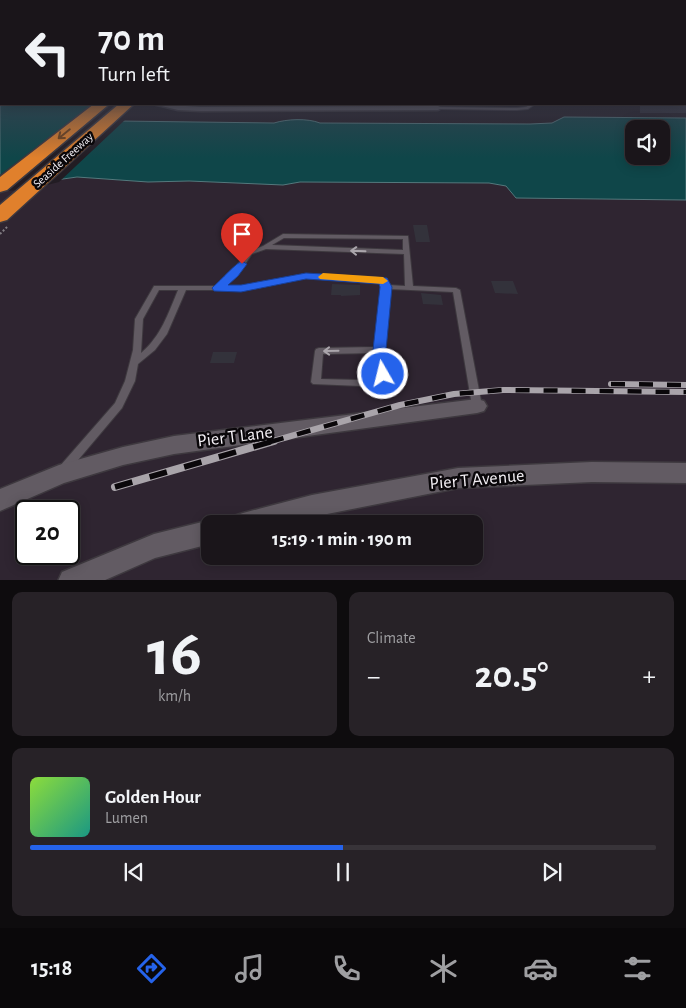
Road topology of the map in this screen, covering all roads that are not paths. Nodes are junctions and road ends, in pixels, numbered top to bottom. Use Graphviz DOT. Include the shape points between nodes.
graph roads {
  1 [pos="101,105"];
  2 [pos="126,105"];
  3 [pos="162,105"];
  4 [pos="532,105"];
  5 [pos="483,106"];
  6 [pos="438,108"];
  7 [pos="0,186"];
  8 [pos="0,216"];
  9 [pos="265,247"];
  10 [pos="407,252"];
  11 [pos="386,287"];
  12 [pos="183,288"];
  13 [pos="218,288"];
  14 [pos="409,288"];
  15 [pos="379,350"];
  16 [pos="134,363"];
  17 [pos="477,406"];
  18 [pos="686,473"];
  19 [pos="59,475"];
  20 [pos="0,500"];
  21 [pos="277,515"];
  22 [pos="201,534"];
  23 [pos="71,580"];
  1 -- 7 [label="highway, Seaside Freeway, one-way"];
  2 -- 8 [label="highway, Seaside Freeway"];
  3 -- 6 [label="street" via="201,109"];
  4 -- 5 [label="lane" via="517,110"];
  5 -- 6 [label="lane"];
  10 -- 9 [label="lane, one-way"];
  9 -- 10 [label="lane" via="284,236 406,237"];
  9 -- 13 [label="lane" via="250,253"];
  10 -- 14 [label="lane"];
  11 -- 13 [label="lane" via="383,281 373,279 306,276 241,288"];
  11 -- 14 [label="lane"];
  11 -- 15 [label="lane"];
  12 -- 13 [label="lane"];
  12 -- 16 [label="lane" via="164,332 152,348"];
  12 -- 16 [label="lane" via="157,288 139,319"];
  14 -- 17 [label="lane" via="456,290"];
  15 -- 15 [label="lane, one-way" via="319,351 316,382 361,383 383,374 384,356"];
  16 -- 19 [label="lane" via="119,405"];
  17 -- 19 [label="street, Pier T Lane" via="174,445"];
  18 -- 21 [label="street, Pier T Avenue" via="592,472 458,478"];
  19 -- 20 [label="street, Pier T Lane"];
  22 -- 23 [label="street" via="154,546"];
}
